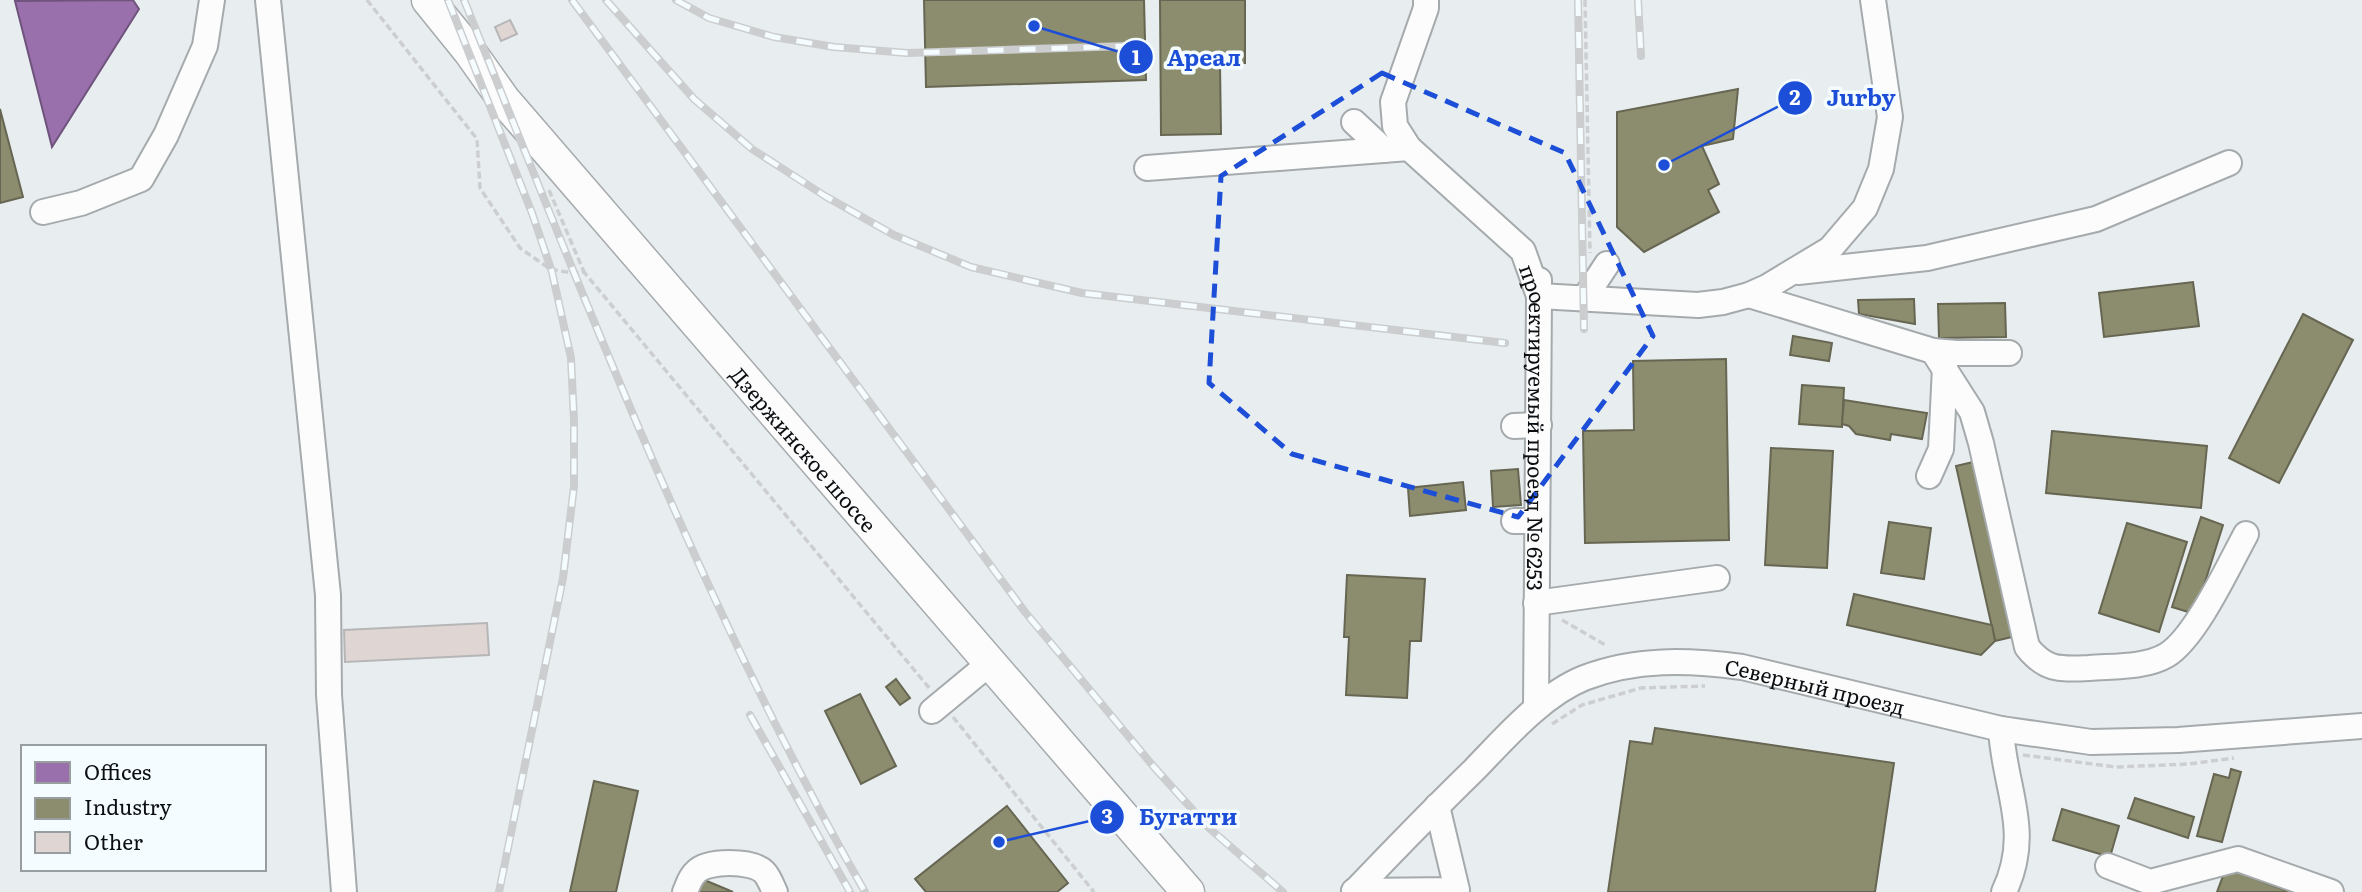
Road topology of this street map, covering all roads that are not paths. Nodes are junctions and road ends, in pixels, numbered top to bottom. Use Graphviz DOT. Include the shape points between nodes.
graph roads {
  1 [pos="212,0"];
  2 [pos="268,0"];
  3 [pos="428,0"];
  4 [pos="1426,0"];
  5 [pos="1872,0"];
  6 [pos="1354,122"];
  7 [pos="1409,148"];
  8 [pos="1384,150"];
  9 [pos="2229,163"];
  10 [pos="1147,168"];
  11 [pos="43,212"];
  12 [pos="1538,247"];
  13 [pos="1607,264"];
  14 [pos="1790,273"];
  15 [pos="1587,294"];
  16 [pos="1749,295"];
  17 [pos="1539,296"];
  18 [pos="2008,353"];
  19 [pos="1939,359"];
  20 [pos="1539,425"];
  21 [pos="1514,426"];
  22 [pos="1929,476"];
  23 [pos="2246,534"];
  24 [pos="1717,578"];
  25 [pos="1540,602"];
  26 [pos="990,663"];
  27 [pos="936,707"];
  28 [pos="1544,716"];
  29 [pos="2362,726"];
  30 [pos="2001,740"];
  31 [pos="1437,806"];
  32 [pos="2108,866"];
  33 [pos="344,892"];
  34 [pos="685,892"];
  35 [pos="775,892"];
  36 [pos="1188,892"];
  37 [pos="1354,892"];
  38 [pos="2004,892"];
  39 [pos="2331,892"];
  1 -- 11 [label="street" via="205,46 141,179 81,203"];
  2 -- 33 [label="street" via="328,594 329,695"];
  3 -- 26 [label="main road, Дзержинское шоссе" via="504,100"];
  4 -- 7 [label="street, проектируемый проезд № 6253" via="1393,102 1395,126"];
  5 -- 14 [label="street" via="1890,117 1881,169 1865,208 1830,249"];
  6 -- 8 [label="street"];
  7 -- 8 [label="street"];
  7 -- 17 [label="street, проектируемый проезд № 6253" via="1523,251"];
  8 -- 10 [label="street"];
  9 -- 14 [label="street" via="2096,219 1927,258"];
  12 -- 17 [label="street"];
  13 -- 15 [label="street"];
  14 -- 16 [label="street"];
  15 -- 16 [label="street" via="1698,304"];
  15 -- 17 [label="street"];
  16 -- 19 [label="street"];
  17 -- 20 [label="street, проектируемый проезд № 6253"];
  18 -- 19 [label="street" via="1957,353"];
  19 -- 22 [label="street" via="1941,449"];
  19 -- 23 [label="street" via="1972,412 2027,647 2038,661 2069,668 2109,667 2136,665 2167,655 2186,637"];
  20 -- 21 [label="street"];
  20 -- 25 [label="street, проектируемый проезд № 6253" via="1525,531"];
  24 -- 25 [label="street"];
  25 -- 28 [label="street, проектируемый проезд № 6253"];
  26 -- 27 [label="street"];
  26 -- 36 [label="main road, Дзержинское шоссе"];
  28 -- 30 [label="street, Северный проезд" via="1581,679 1658,661 1700,662 1742,667"];
  28 -- 31 [label="street, Северный проезд"];
  29 -- 30 [label="street, Северный проезд" via="2178,740"];
  30 -- 38 [label="street" via="2018,844"];
  31 -- 37 [label="street, Северный проезд"];
  31 -- 37 [label="street" via="1457,890"];
  32 -- 39 [label="street" via="2150,882 2238,859"];
  34 -- 35 [label="street" via="696,871 736,863 764,872"];
}
